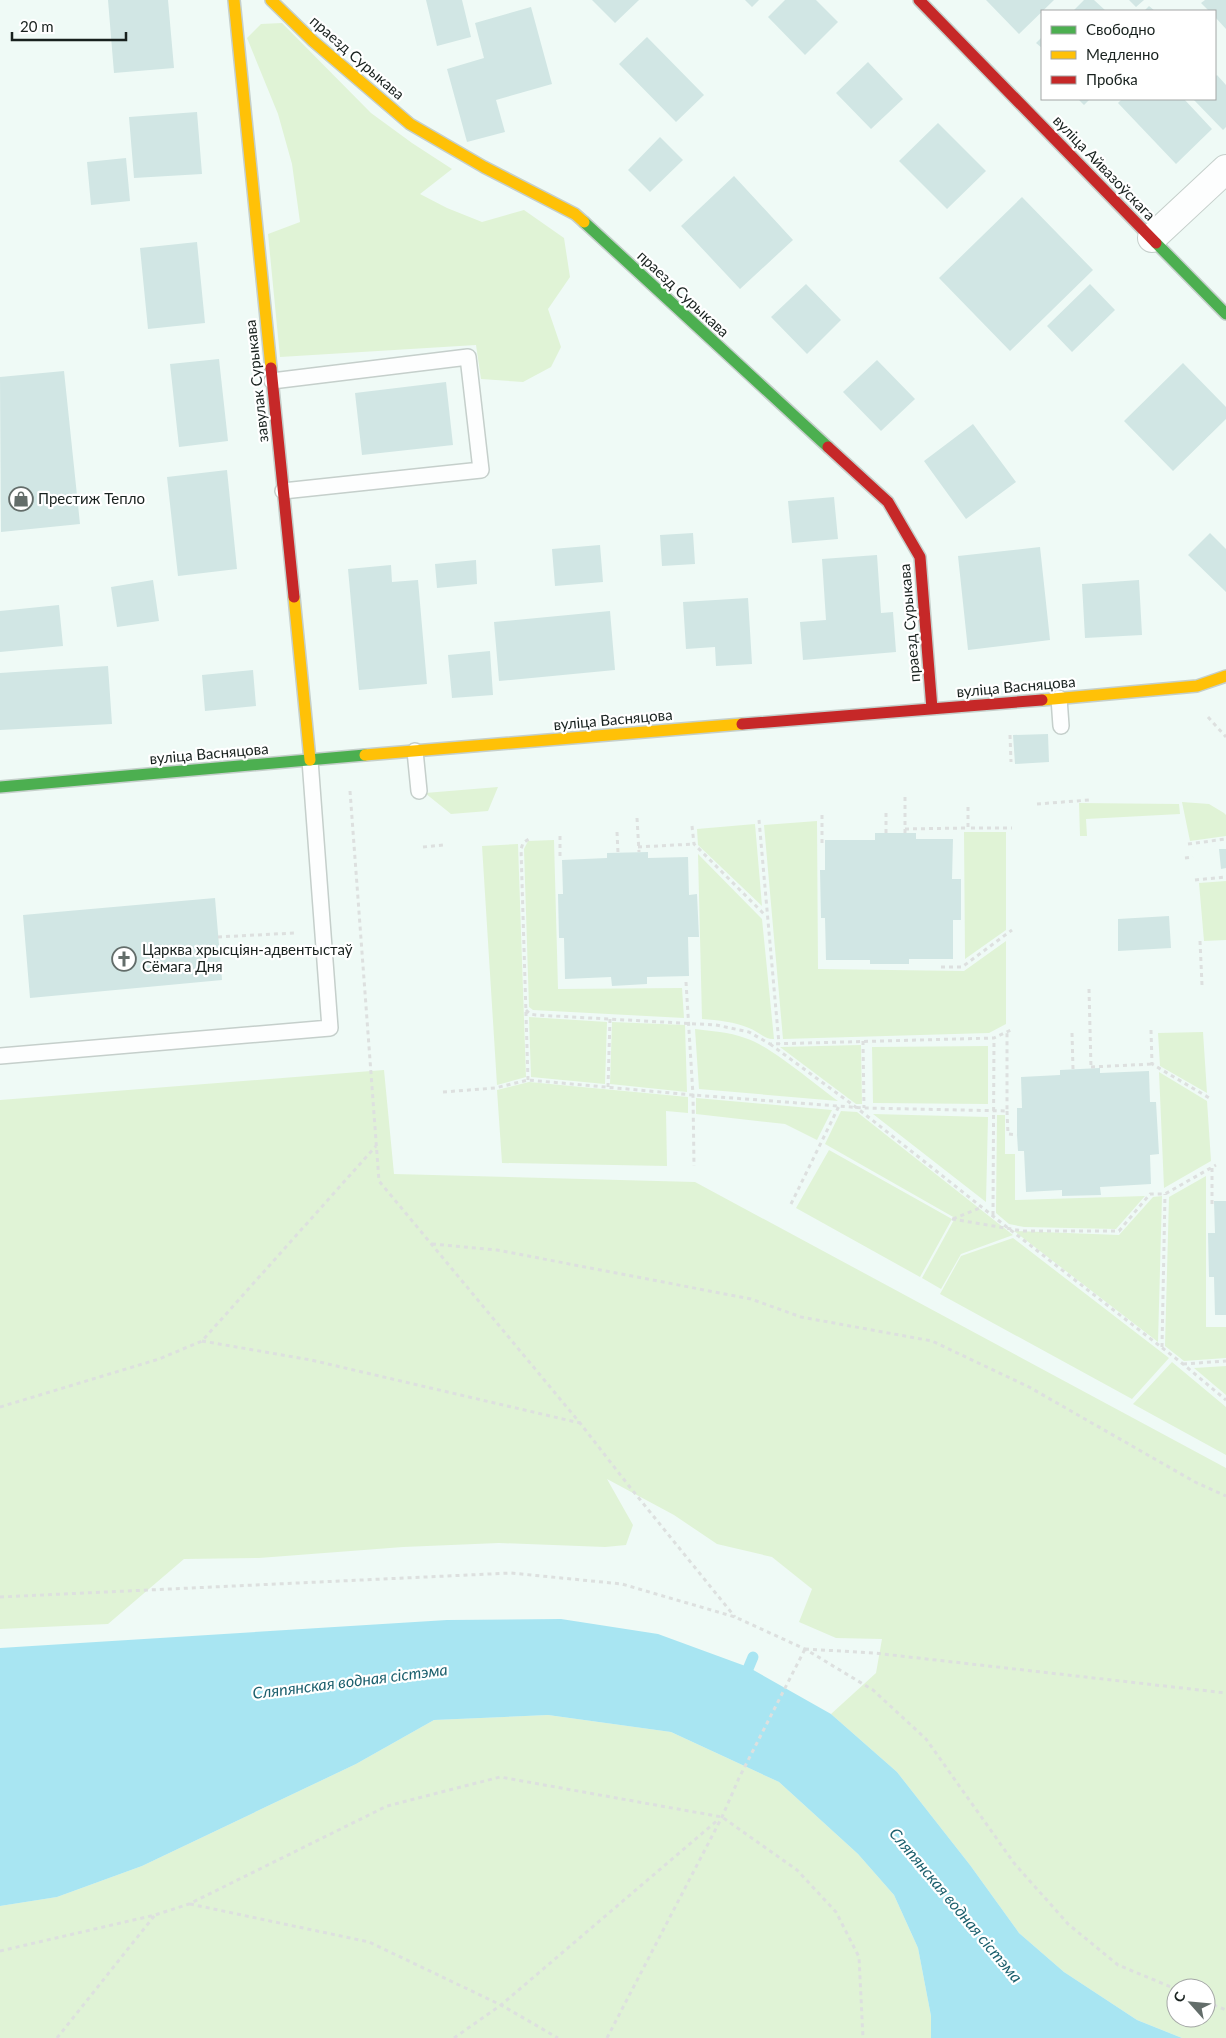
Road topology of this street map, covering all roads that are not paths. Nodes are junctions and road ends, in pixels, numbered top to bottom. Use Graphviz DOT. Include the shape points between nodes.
graph roads {
  1 [pos="234,0"];
  2 [pos="271,0"];
  3 [pos="919,0"];
  4 [pos="1226,169"];
  5 [pos="1152,238"];
  6 [pos="1226,314"];
  7 [pos="272,381"];
  8 [pos="283,491"];
  9 [pos="1226,676"];
  10 [pos="1059,698"];
  11 [pos="932,709"];
  12 [pos="1061,726"];
  13 [pos="415,751"];
  14 [pos="310,760"];
  15 [pos="0,787"];
  16 [pos="419,790"];
  17 [pos="0,1056"];
  1 -- 7 [label="street, завулак Сурыкава"];
  2 -- 11 [label="street, праезд Сурыкава" via="313,41 410,124 575,214 888,502 920,557"];
  3 -- 5 [label="street, вуліца Айвазоўскага"];
  4 -- 5 [label="street"];
  5 -- 6 [label="street, вуліца Айвазоўскага"];
  7 -- 8 [label="street, завулак Сурыкава"];
  7 -- 8 [label="lane" via="468,357 480,470"];
  8 -- 14 [label="street, завулак Сурыкава"];
  9 -- 10 [label="street, вуліца Васняцова" via="1173,690"];
  10 -- 11 [label="street, вуліца Васняцова"];
  10 -- 12 [label="lane"];
  11 -- 13 [label="street, вуліца Васняцова"];
  13 -- 14 [label="street, вуліца Васняцова"];
  13 -- 16 [label="lane"];
  14 -- 15 [label="street, вуліца Васняцова"];
  14 -- 17 [label="lane" via="330,1028"];
}
